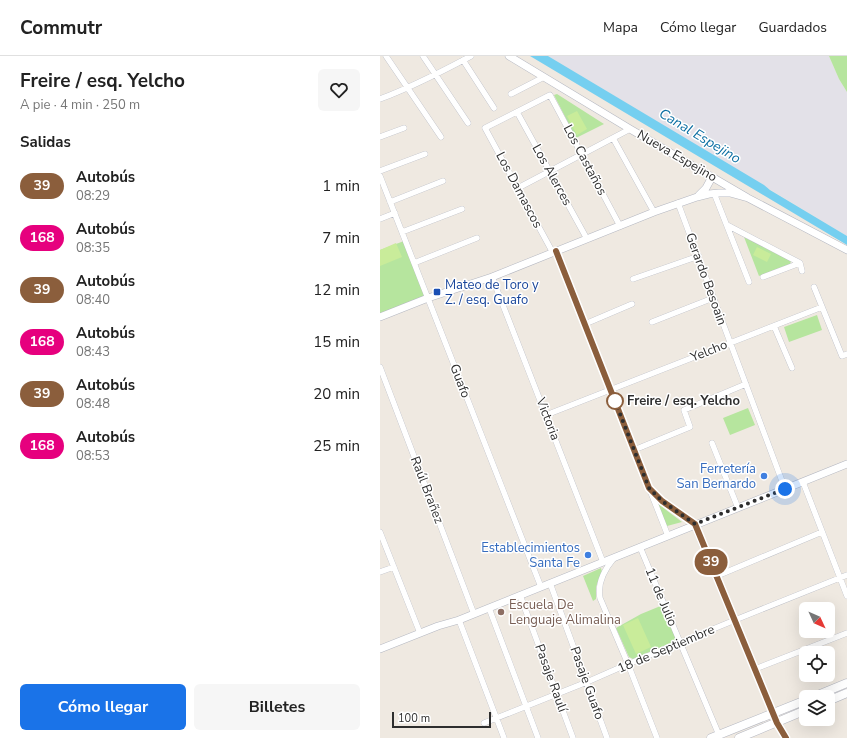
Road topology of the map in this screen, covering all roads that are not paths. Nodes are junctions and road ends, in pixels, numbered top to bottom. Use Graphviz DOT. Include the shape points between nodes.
graph roads {
  1 [pos="386,56"];
  2 [pos="423,56"];
  3 [pos="471,56"];
  4 [pos="509,56"];
  5 [pos="463,60"];
  6 [pos="436,75"];
  7 [pos="544,77"];
  8 [pos="408,88"];
  9 [pos="511,94"];
  10 [pos="380,99"];
  11 [pos="494,108"];
  12 [pos="517,112"];
  13 [pos="468,123"];
  14 [pos="404,128"];
  15 [pos="630,129"];
  16 [pos="380,137"];
  17 [pos="441,137"];
  18 [pos="613,138"];
  19 [pos="425,154"];
  20 [pos="582,155"];
  21 [pos="380,171"];
  22 [pos="550,172"];
  23 [pos="380,178"];
  24 [pos="714,178"];
  25 [pos="443,181"];
  26 [pos="518,188"];
  27 [pos="714,193"];
  28 [pos="697,197"];
  29 [pos="748,198"];
  30 [pos="390,202"];
  31 [pos="678,203"];
  32 [pos="462,209"];
  33 [pos="654,212"];
  34 [pos="395,213"];
  35 [pos="380,219"];
  36 [pos="727,225"];
  37 [pos="620,226"];
  38 [pos="402,232"];
  39 [pos="477,238"];
  40 [pos="587,239"];
  41 [pos="847,250"];
  42 [pos="554,252"];
  43 [pos="699,256"];
  44 [pos="414,263"];
  45 [pos="800,263"];
  46 [pos="802,270"];
  47 [pos="492,277"];
  48 [pos="763,277"];
  49 [pos="633,279"];
  50 [pos="749,282"];
  51 [pos="814,287"];
  52 [pos="428,298"];
  53 [pos="714,298"];
  54 [pos="632,304"];
  55 [pos="822,307"];
  56 [pos="380,317"];
  57 [pos="652,322"];
  58 [pos="585,324"];
  59 [pos="774,326"];
  60 [pos="730,343"];
  61 [pos="844,355"];
  62 [pos="380,367"];
  63 [pos="792,368"];
  64 [pos="746,384"];
  65 [pos="611,390"];
  66 [pos="546,415"];
  67 [pos="712,443"];
  68 [pos="634,450"];
  69 [pos="847,464"];
  70 [pos="803,482"];
  71 [pos="649,488"];
  72 [pos="785,489"];
  73 [pos="738,508"];
  74 [pos="695,524"];
  75 [pos="380,532"];
  76 [pos="822,532"];
  77 [pos="668,536"];
  78 [pos="640,547"];
  79 [pos="619,555"];
  80 [pos="603,562"];
  81 [pos="394,567"];
  82 [pos="380,572"];
  83 [pos="847,575"];
  84 [pos="716,576"];
  85 [pos="840,578"];
  86 [pos="550,583"];
  87 [pos="540,587"];
  88 [pos="520,595"];
  89 [pos="847,596"];
  90 [pos="488,608"];
  91 [pos="474,614"];
  92 [pos="459,620"];
  93 [pos="735,620"];
  94 [pos="420,633"];
  95 [pos="847,633"];
  96 [pos="680,643"];
  97 [pos="380,649"];
  98 [pos="628,664"];
  99 [pos="755,669"];
  100 [pos="587,682"];
  101 [pos="847,683"];
  102 [pos="830,690"];
  103 [pos="847,693"];
  104 [pos="557,694"];
  105 [pos="835,698"];
  106 [pos="799,703"];
  107 [pos="526,707"];
  108 [pos="773,713"];
  109 [pos="799,713"];
  110 [pos="496,719"];
  111 [pos="484,723"];
  112 [pos="777,723"];
  113 [pos="715,736"];
  114 [pos="504,738"];
  115 [pos="538,738"];
  116 [pos="573,738"];
  117 [pos="607,738"];
  118 [pos="657,738"];
  119 [pos="739,738"];
  120 [pos="786,738"];
  1 -- 8 [label="street"];
  2 -- 6 [label="street"];
  3 -- 5 [label="street"];
  4 -- 7 [label="street, Nueva Espejino"];
  5 -- 6 [label="street"];
  5 -- 11 [label="street"];
  6 -- 8 [label="street"];
  6 -- 13 [label="street"];
  7 -- 9 [label="street"];
  7 -- 15 [label="street, Nueva Espejino"];
  8 -- 10 [label="street"];
  8 -- 17 [label="street"];
  12 -- 20 [label="street, Los Castaños" via="550,95"];
  12 -- 22 [label="street, Los Alerces"];
  12 -- 26 [label="street, Los Damascos" via="486,128"];
  14 -- 16 [label="street"];
  15 -- 18 [label="street"];
  15 -- 24 [label="street, Nueva Espejino"];
  18 -- 20 [label="street"];
  18 -- 33 [label="street"];
  19 -- 21 [label="street"];
  20 -- 22 [label="street"];
  20 -- 37 [label="street, Los Castaños"];
  22 -- 26 [label="street"];
  22 -- 40 [label="street, Los Alerces"];
  23 -- 30 [label="street, Guafo"];
  24 -- 27 [label="street" via="717,183"];
  24 -- 28 [label="street"];
  24 -- 29 [label="street, Nueva Espejino"];
  25 -- 30 [label="street"];
  26 -- 42 [label="street, Los Damascos"];
  27 -- 28 [label="street"];
  27 -- 29 [label="street" via="730,193"];
  27 -- 36 [label="street"];
  28 -- 31 [label="street"];
  29 -- 41 [label="street, Nueva Espejino"];
  30 -- 34 [label="street, Guafo"];
  31 -- 33 [label="street"];
  31 -- 43 [label="street, Gerardo Besoain"];
  32 -- 38 [label="street"];
  33 -- 37 [label="street"];
  34 -- 35 [label="street"];
  34 -- 38 [label="street, Guafo"];
  36 -- 45 [label="street"];
  36 -- 50 [label="street"];
  37 -- 40 [label="street"];
  38 -- 44 [label="street, Guafo"];
  39 -- 44 [label="street"];
  40 -- 42 [label="street"];
  42 -- 47 [label="street"];
  42 -- 58 [label="street, Los Damascos"];
  43 -- 49 [label="street"];
  43 -- 53 [label="street, Gerardo Besoain"];
  44 -- 52 [label="street, Guafo"];
  45 -- 46 [label="street"];
  45 -- 48 [label="street"];
  47 -- 52 [label="street"];
  47 -- 66 [label="street, Victoria"];
  51 -- 55 [label="street"];
  52 -- 56 [label="street"];
  52 -- 87 [label="street, Guafo"];
  53 -- 57 [label="street"];
  53 -- 60 [label="street, Gerardo Besoain"];
  54 -- 58 [label="street"];
  55 -- 59 [label="street, Yelcho"];
  55 -- 61 [label="street"];
  58 -- 65 [label="street, Los Damascos"];
  59 -- 60 [label="street, Yelcho"];
  59 -- 63 [label="street"];
  60 -- 64 [label="street, Gerardo Besoain"];
  60 -- 65 [label="street, Yelcho"];
  62 -- 91 [label="street, Raúl Brañez"];
  64 -- 68 [label="street" via="684,410 690,427"];
  64 -- 72 [label="street, Gerardo Besoain"];
  65 -- 66 [label="street, Yelcho"];
  65 -- 68 [label="street, Los Damascos"];
  66 -- 80 [label="street, Victoria"];
  67 -- 73 [label="street"];
  68 -- 71 [label="street, Los Damascos"];
  69 -- 70 [label="street"];
  70 -- 72 [label="street"];
  70 -- 76 [label="street"];
  71 -- 74 [label="street" via="662,501"];
  71 -- 77 [label="street, Los Damascos"];
  72 -- 73 [label="street"];
  73 -- 74 [label="street"];
  74 -- 77 [label="street"];
  74 -- 84 [label="street"];
  75 -- 81 [label="street"];
  76 -- 84 [label="street"];
  76 -- 85 [label="street"];
  77 -- 78 [label="street"];
  78 -- 79 [label="street"];
  78 -- 96 [label="street, 11 de Julio"];
  79 -- 80 [label="street"];
  79 -- 98 [label="street" via="604,573 599,593"];
  80 -- 86 [label="street"];
  81 -- 82 [label="street"];
  81 -- 94 [label="street"];
  83 -- 85 [label="street, 18 de Septiembre"];
  84 -- 93 [label="street"];
  85 -- 89 [label="street"];
  85 -- 93 [label="street, 18 de Septiembre"];
  86 -- 87 [label="street"];
  86 -- 100 [label="street, Pasaje Guafo"];
  87 -- 88 [label="street"];
  88 -- 90 [label="street"];
  88 -- 104 [label="street, Pasaje Raulí"];
  90 -- 91 [label="street"];
  90 -- 107 [label="street"];
  91 -- 92 [label="street"];
  92 -- 94 [label="street"];
  92 -- 110 [label="street"];
  93 -- 96 [label="street, 18 de Septiembre"];
  93 -- 99 [label="street"];
  94 -- 97 [label="street"];
  95 -- 99 [label="street"];
  96 -- 98 [label="street, 18 de Septiembre"];
  96 -- 113 [label="street, 11 de Julio"];
  98 -- 100 [label="street, 18 de Septiembre"];
  98 -- 118 [label="street"];
  99 -- 108 [label="street"];
  100 -- 104 [label="street, 18 de Septiembre"];
  100 -- 117 [label="street, Pasaje Guafo"];
  101 -- 102 [label="main road"];
  103 -- 105 [label="main road"];
  104 -- 107 [label="street, 18 de Septiembre"];
  104 -- 116 [label="street, Pasaje Raulí"];
  106 -- 108 [label="main road"];
  107 -- 110 [label="street, 18 de Septiembre"];
  107 -- 115 [label="street"];
  108 -- 112 [label="street"];
  108 -- 113 [label="main road"];
  109 -- 112 [label="main road"];
  110 -- 111 [label="street, 18 de Septiembre"];
  110 -- 114 [label="street"];
  112 -- 119 [label="main road"];
  112 -- 120 [label="street"];
}
